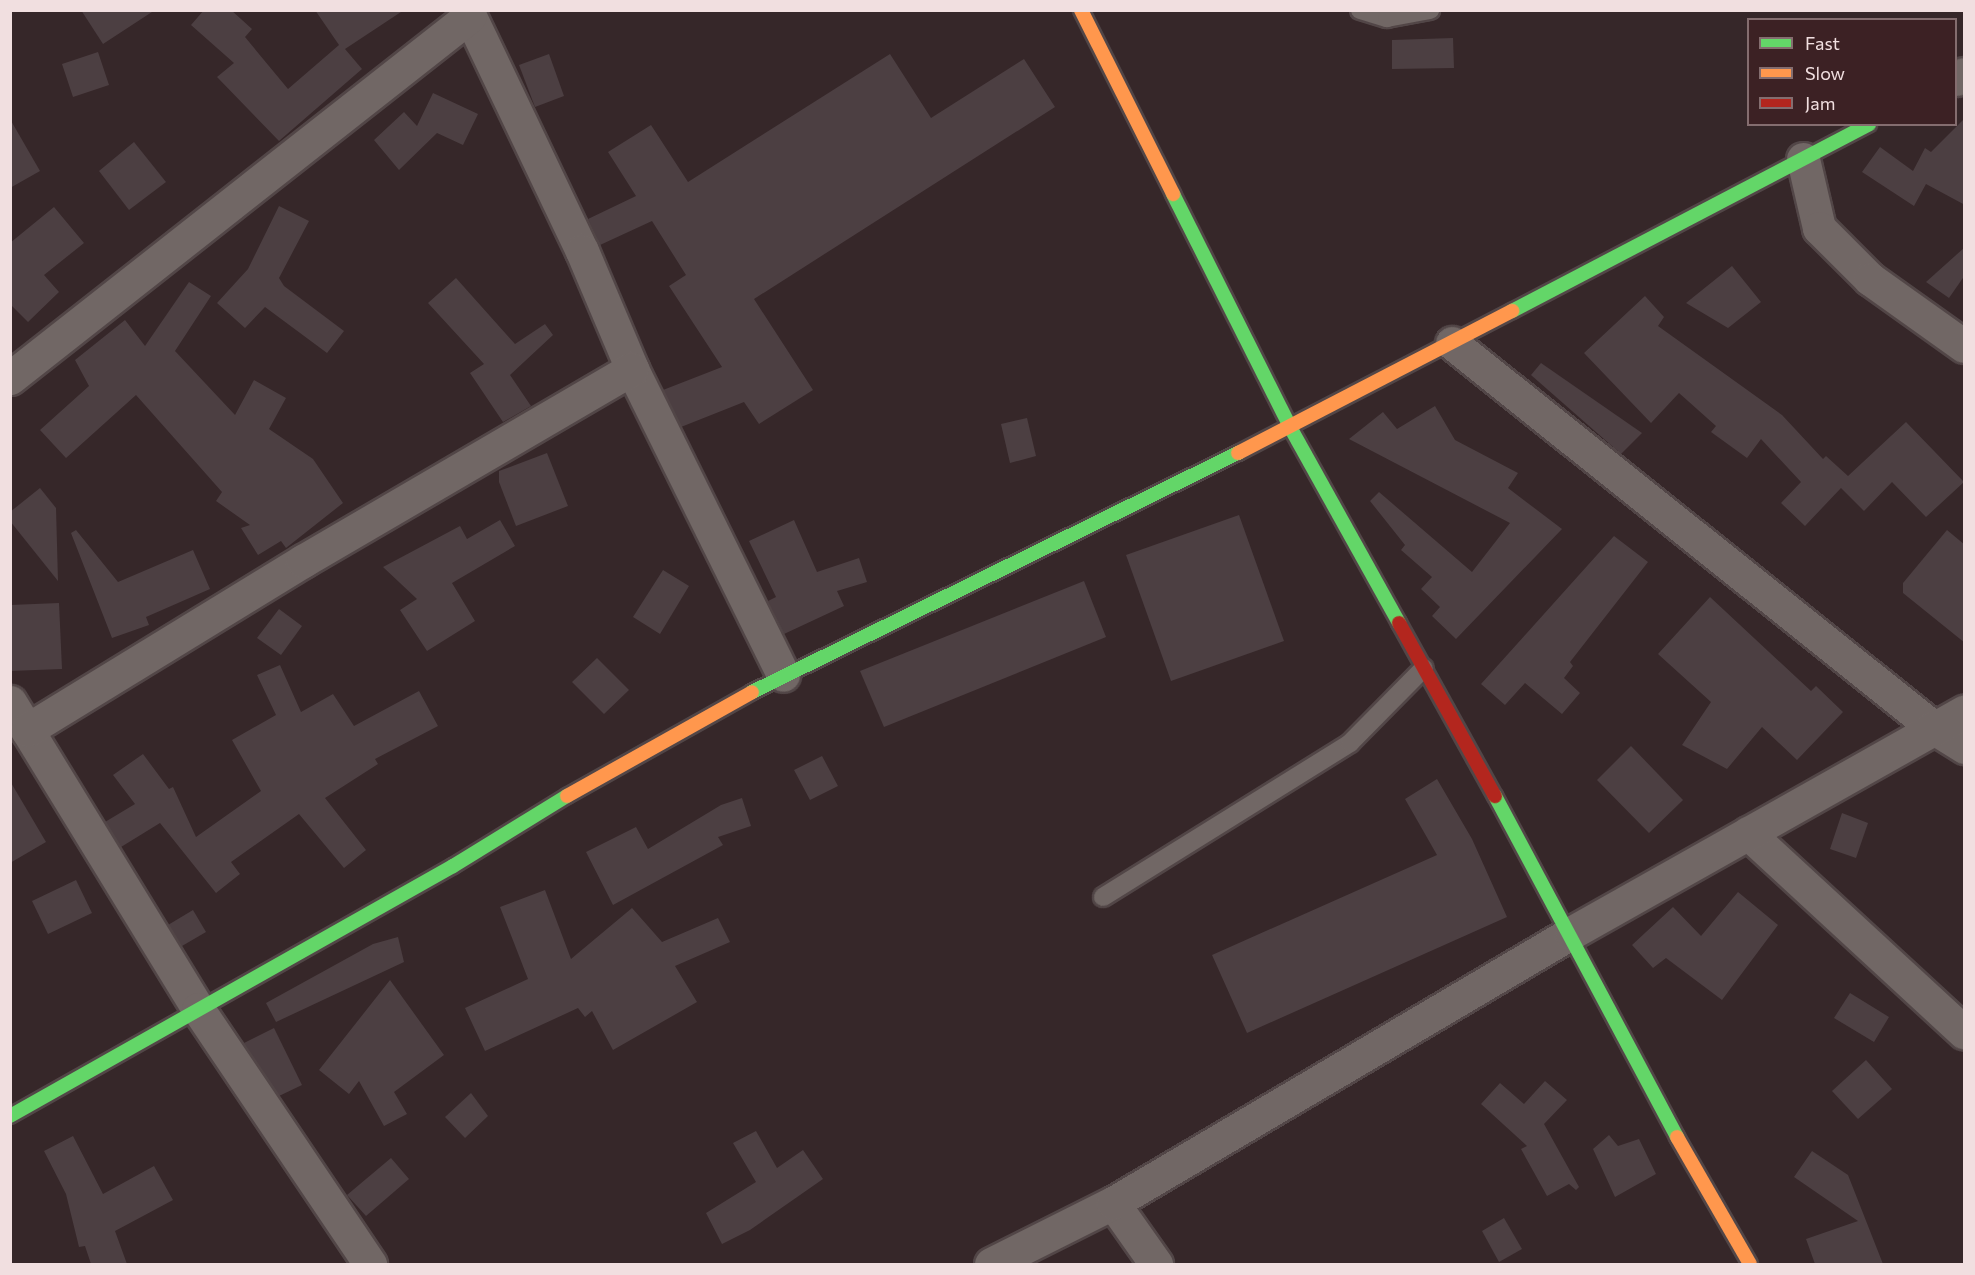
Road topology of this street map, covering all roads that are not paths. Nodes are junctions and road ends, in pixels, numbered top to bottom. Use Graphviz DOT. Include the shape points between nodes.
graph roads {
  1 [pos="1081,10"];
  2 [pos="1360,10"];
  3 [pos="1430,10"];
  4 [pos="468,13"];
  5 [pos="1865,126"];
  6 [pos="1803,159"];
  7 [pos="1452,343"];
  8 [pos="1965,346"];
  9 [pos="632,369"];
  10 [pos="10,378"];
  11 [pos="1290,427"];
  12 [pos="1424,668"];
  13 [pos="783,675"];
  14 [pos="10,702"];
  15 [pos="1965,712"];
  16 [pos="1934,728"];
  17 [pos="27,730"];
  18 [pos="1965,747"];
  19 [pos="1748,833"];
  20 [pos="1103,897"];
  21 [pos="1571,933"];
  22 [pos="198,1009"];
  23 [pos="1965,1032"];
  24 [pos="10,1116"];
  25 [pos="1113,1203"];
  26 [pos="370,1264"];
  27 [pos="991,1264"];
  28 [pos="1156,1264"];
  29 [pos="1750,1264"];
  1 -- 11 [label="street"];
  2 -- 3 [label="lane" via="1387,18"];
  4 -- 9 [label="street" via="582,251"];
  4 -- 10 [label="street"];
  5 -- 6 [label="street"];
  6 -- 7 [label="street"];
  6 -- 8 [label="street" via="1819,228 1870,279"];
  7 -- 11 [label="street"];
  7 -- 16 [label="street"];
  9 -- 13 [label="street"];
  9 -- 17 [label="street" via="303,561"];
  11 -- 12 [label="street"];
  11 -- 13 [label="street"];
  12 -- 20 [label="lane" via="1350,743"];
  12 -- 21 [label="street"];
  13 -- 22 [label="street"];
  14 -- 17 [label="street"];
  15 -- 16 [label="street"];
  16 -- 18 [label="street"];
  16 -- 19 [label="street"];
  17 -- 22 [label="street"];
  19 -- 21 [label="street"];
  19 -- 23 [label="street"];
  21 -- 25 [label="street"];
  21 -- 29 [label="street" via="1710,1200"];
  22 -- 24 [label="street" via="63,1090"];
  22 -- 26 [label="street"];
  25 -- 27 [label="street"];
  25 -- 28 [label="street"];
}
